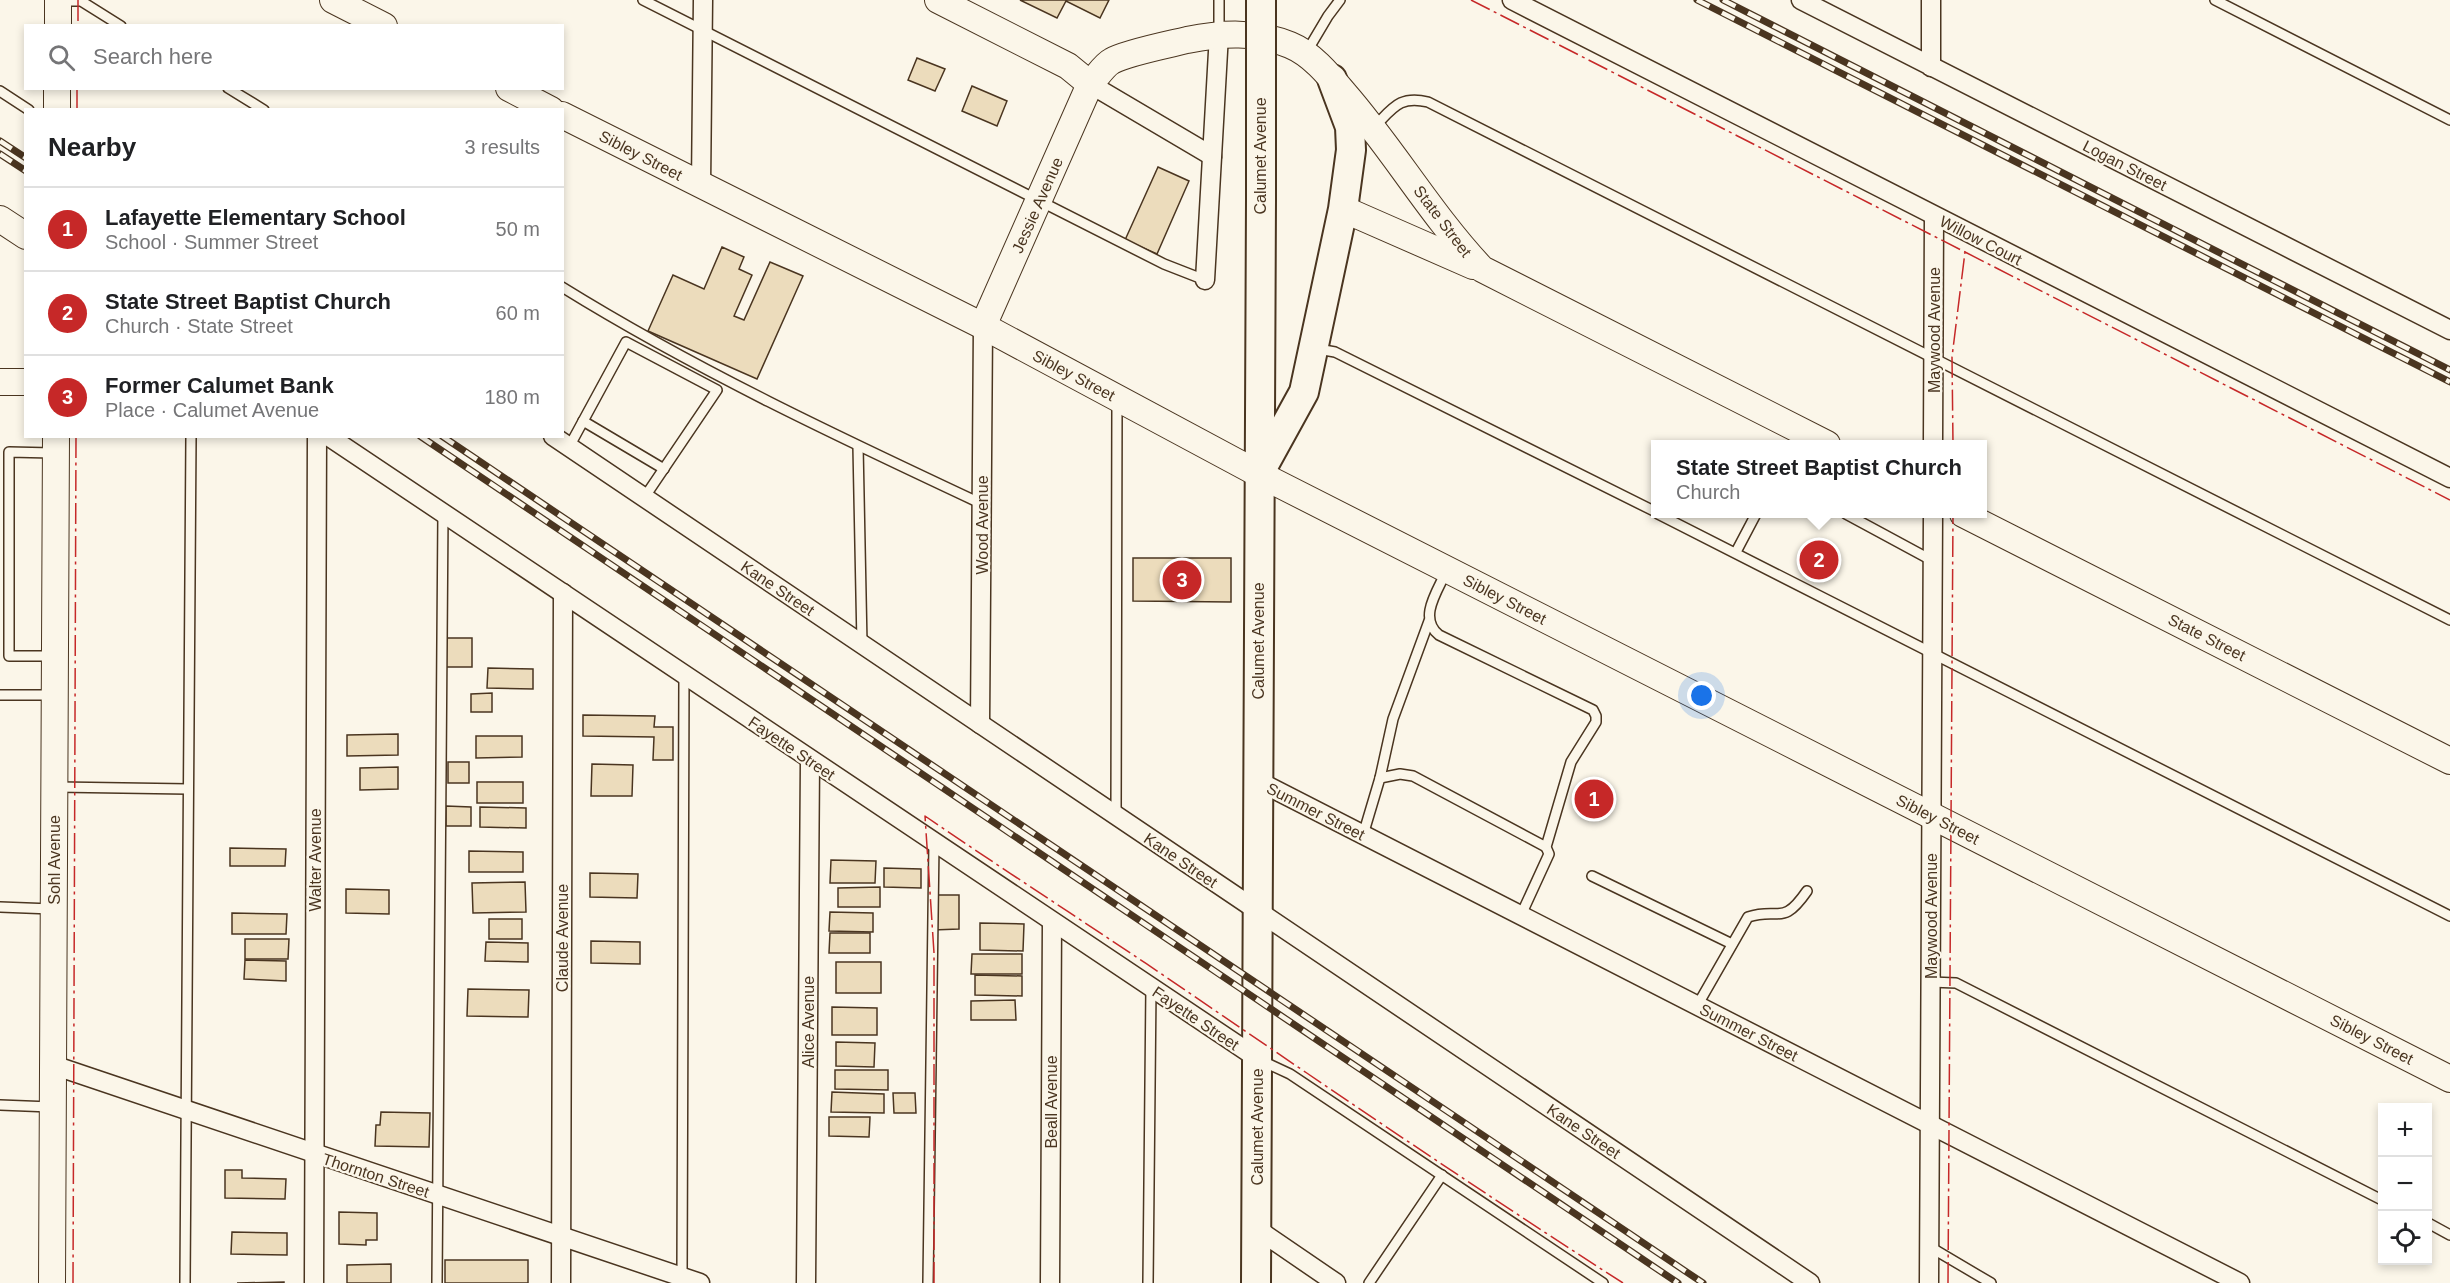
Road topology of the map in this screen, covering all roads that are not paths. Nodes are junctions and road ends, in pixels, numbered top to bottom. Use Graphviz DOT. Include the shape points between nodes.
graph roads {
  1 [pos="58,0"];
  2 [pos="333,0"];
  3 [pos="643,0"];
  4 [pos="703,0"];
  5 [pos="938,0"];
  6 [pos="1219,0"];
  7 [pos="1261,0"];
  8 [pos="1340,0"];
  9 [pos="1512,0"];
  10 [pos="1801,0"];
  11 [pos="1931,0"];
  12 [pos="2215,0"];
  13 [pos="58,24"];
  14 [pos="119,24"];
  15 [pos="380,24"];
  16 [pos="703,30"];
  17 [pos="1219,34"];
  18 [pos="1306,53"];
  19 [pos="1931,67"];
  20 [pos="1332,78"];
  21 [pos="1090,84"];
  22 [pos="231,90"];
  23 [pos="513,90"];
  24 [pos="0,91"];
  25 [pos="25,108"];
  26 [pos="261,108"];
  27 [pos="547,108"];
  28 [pos="564,116"];
  29 [pos="2450,120"];
  30 [pos="1374,127"];
  31 [pos="1212,156"];
  32 [pos="701,185"];
  33 [pos="1039,201"];
  34 [pos="1343,209"];
  35 [pos="1934,216"];
  36 [pos="0,219"];
  37 [pos="24,235"];
  38 [pos="1482,269"];
  39 [pos="1205,280"];
  40 [pos="564,288"];
  41 [pos="983,326"];
  42 [pos="632,330"];
  43 [pos="2450,330"];
  44 [pos="626,342"];
  45 [pos="1313,348"];
  46 [pos="1934,360"];
  47 [pos="725,378"];
  48 [pos="0,382"];
  49 [pos="24,382"];
  50 [pos="717,390"];
  51 [pos="1117,398"];
  52 [pos="583,421"];
  53 [pos="191,438"];
  54 [pos="317,438"];
  55 [pos="331,438"];
  56 [pos="556,438"];
  57 [pos="1817,440"];
  58 [pos="1933,440"];
  59 [pos="56,445"];
  60 [pos="858,446"];
  61 [pos="569,447"];
  62 [pos="664,469"];
  63 [pos="1258,474"];
  64 [pos="2450,478"];
  65 [pos="644,498"];
  66 [pos="982,504"];
  67 [pos="1651,510"];
  68 [pos="443,513"];
  69 [pos="1667,518"];
  70 [pos="1753,518"];
  71 [pos="1855,518"];
  72 [pos="1933,518"];
  73 [pos="1974,518"];
  74 [pos="1736,552"];
  75 [pos="1933,561"];
  76 [pos="1448,570"];
  77 [pos="563,593"];
  78 [pos="2450,620"];
  79 [pos="1429,621"];
  80 [pos="862,644"];
  81 [pos="1932,652"];
  82 [pos="55,656"];
  83 [pos="684,675"];
  84 [pos="0,695"];
  85 [pos="55,695"];
  86 [pos="980,724"];
  87 [pos="810,761"];
  88 [pos="2450,761"];
  89 [pos="1380,778"];
  90 [pos="1258,781"];
  91 [pos="55,787"];
  92 [pos="188,789"];
  93 [pos="1116,816"];
  94 [pos="1932,816"];
  95 [pos="1363,835"];
  96 [pos="934,843"];
  97 [pos="1546,846"];
  98 [pos="1592,876"];
  99 [pos="1807,891"];
  100 [pos="0,907"];
  101 [pos="54,909"];
  102 [pos="1257,911"];
  103 [pos="1521,915"];
  104 [pos="2450,916"];
  105 [pos="1052,922"];
  106 [pos="1732,944"];
  107 [pos="1931,982"];
  108 [pos="1151,987"];
  109 [pos="1697,1006"];
  110 [pos="1257,1058"];
  111 [pos="53,1065"];
  112 [pos="2450,1079"];
  113 [pos="0,1105"];
  114 [pos="53,1107"];
  115 [pos="186,1110"];
  116 [pos="1930,1125"];
  117 [pos="314,1154"];
  118 [pos="1442,1175"];
  119 [pos="438,1195"];
  120 [pos="2378,1198"];
  121 [pos="2432,1225"];
  122 [pos="1257,1229"];
  123 [pos="2450,1234"];
  124 [pos="561,1236"];
  125 [pos="1930,1247"];
  126 [pos="682,1280"];
  127 [pos="52,1283"];
  128 [pos="185,1283"];
  129 [pos="314,1283"];
  130 [pos="437,1283"];
  131 [pos="561,1283"];
  132 [pos="700,1283"];
  133 [pos="806,1283"];
  134 [pos="928,1283"];
  135 [pos="1050,1283"];
  136 [pos="1148,1283"];
  137 [pos="1256,1283"];
  138 [pos="1336,1283"];
  139 [pos="1369,1283"];
  140 [pos="1603,1283"];
  141 [pos="1810,1283"];
  142 [pos="1929,1283"];
  143 [pos="1991,1283"];
  144 [pos="2240,1283"];
  1 -- 13 [label="street"];
  1 -- 14 [label="lane" via="81,1"];
  2 -- 15 [label="street"];
  3 -- 16 [label="lane"];
  4 -- 16 [label="street"];
  5 -- 21 [label="street" via="1068,66"];
  6 -- 17 [label="lane"];
  7 -- 63 [label="main road, Calumet Avenue, bridge"];
  8 -- 18 [label="lane"];
  9 -- 35 [label="street, Willow Court"];
  10 -- 19 [label="street, Logan Street"];
  11 -- 19 [label="street"];
  12 -- 29 [label="lane"];
  16 -- 32 [label="street"];
  16 -- 33 [label="lane"];
  17 -- 18 [label="street, State Street" via="1278,40"];
  17 -- 21 [label="street, State Street" via="1112,61"];
  17 -- 31 [label="street"];
  18 -- 20 [label="street, State Street"];
  19 -- 43 [label="street, Logan Street"];
  20 -- 30 [label="street, State Street"];
  20 -- 34 [label="main road" via="1350,127"];
  21 -- 31 [label="street"];
  21 -- 33 [label="street, Jessie Avenue"];
  22 -- 26 [label="lane"];
  23 -- 27 [label="street"];
  24 -- 25 [label="lane"];
  28 -- 32 [label="street, Sibley Street"];
  30 -- 38 [label="street, State Street" via="1456,242"];
  30 -- 46 [label="lane" via="1402,101 1428,102"];
  31 -- 39 [label="street"];
  32 -- 41 [label="street, Sibley Street"];
  33 -- 39 [label="lane" via="1164,264"];
  33 -- 41 [label="street, Jessie Avenue"];
  34 -- 38 [label="street"];
  34 -- 45 [label="main road"];
  35 -- 46 [label="street, Maywood Avenue"];
  35 -- 64 [label="street, Willow Court"];
  36 -- 37 [label="street"];
  38 -- 57 [label="street, State Street"];
  40 -- 42 [label="lane"];
  41 -- 51 [label="street, Sibley Street"];
  41 -- 66 [label="street, Wood Avenue"];
  42 -- 44 [label="lane"];
  42 -- 47 [label="lane"];
  44 -- 50 [label="lane"];
  44 -- 52 [label="lane"];
  45 -- 63 [label="main road" via="1304,392"];
  45 -- 67 [label="lane" via="1335,352"];
  46 -- 58 [label="street, Maywood Avenue"];
  46 -- 78 [label="lane"];
  47 -- 50 [label="lane"];
  47 -- 60 [label="lane"];
  48 -- 49 [label="street"];
  50 -- 62 [label="lane"];
  51 -- 63 [label="street, Sibley Street"];
  51 -- 93 [label="lane"];
  52 -- 61 [label="lane"];
  52 -- 62 [label="lane"];
  53 -- 92 [label="lane"];
  54 -- 117 [label="street, Walter Avenue"];
  55 -- 68 [label="street, Fayette Street"];
  56 -- 61 [label="street, Kane Street"];
  59 -- 82 [label="street, Sohl Avenue"];
  59 -- 82 [label="lane" via="9,452 9,656"];
  60 -- 66 [label="lane"];
  60 -- 80 [label="lane"];
  61 -- 65 [label="street, Kane Street"];
  62 -- 65 [label="lane"];
  63 -- 76 [label="street, Sibley Street"];
  63 -- 90 [label="main road, Calumet Avenue"];
  65 -- 80 [label="street, Kane Street"];
  66 -- 86 [label="street, Wood Avenue"];
  68 -- 77 [label="street, Fayette Street"];
  68 -- 119 [label="lane"];
  69 -- 74 [label="lane"];
  70 -- 74 [label="lane"];
  71 -- 75 [label="lane"];
  72 -- 75 [label="street, Maywood Avenue"];
  73 -- 88 [label="street, State Street"];
  74 -- 81 [label="lane"];
  75 -- 81 [label="street, Maywood Avenue"];
  76 -- 79 [label="lane" via="1430,606"];
  76 -- 94 [label="street, Sibley Street"];
  77 -- 83 [label="street, Fayette Street"];
  77 -- 124 [label="street, Claude Avenue"];
  79 -- 89 [label="lane" via="1393,719"];
  79 -- 97 [label="lane" via="1439,635 1593,710 1596,722 1571,762"];
  80 -- 86 [label="street, Kane Street"];
  81 -- 94 [label="street, Maywood Avenue"];
  81 -- 104 [label="lane"];
  82 -- 85 [label="street, Sohl Avenue"];
  83 -- 87 [label="street, Fayette Street"];
  83 -- 126 [label="lane"];
  84 -- 85 [label="lane"];
  85 -- 91 [label="street, Sohl Avenue"];
  86 -- 93 [label="street, Kane Street"];
  87 -- 96 [label="street, Fayette Street"];
  87 -- 133 [label="street, Alice Avenue"];
  89 -- 95 [label="lane"];
  89 -- 97 [label="lane" via="1413,776"];
  90 -- 95 [label="street, Summer Street"];
  90 -- 102 [label="main road, Calumet Avenue"];
  91 -- 92 [label="lane"];
  91 -- 101 [label="street, Sohl Avenue"];
  92 -- 115 [label="lane"];
  93 -- 102 [label="street, Kane Street"];
  94 -- 107 [label="street, Maywood Avenue"];
  94 -- 112 [label="street, Sibley Street"];
  95 -- 103 [label="street, Summer Street"];
  96 -- 105 [label="street, Fayette Street"];
  96 -- 134 [label="lane"];
  97 -- 103 [label="lane" via="1549,854"];
  98 -- 106 [label="lane"];
  99 -- 106 [label="lane" via="1796,908 1782,915 1748,917"];
  100 -- 101 [label="lane"];
  101 -- 111 [label="street, Sohl Avenue"];
  102 -- 110 [label="main road, Calumet Avenue"];
  102 -- 141 [label="street, Kane Street"];
  103 -- 109 [label="street, Summer Street"];
  105 -- 108 [label="street, Fayette Street"];
  105 -- 135 [label="street, Beall Avenue"];
  106 -- 109 [label="lane"];
  107 -- 116 [label="street, Maywood Avenue"];
  107 -- 120 [label="lane" via="1956,983"];
  108 -- 110 [label="street, Fayette Street"];
  108 -- 136 [label="lane"];
  109 -- 116 [label="street, Summer Street"];
  110 -- 118 [label="lane" via="1290,1074"];
  110 -- 122 [label="main road, Calumet Avenue"];
  111 -- 114 [label="street, Sohl Avenue"];
  111 -- 115 [label="street, Thornton Street"];
  113 -- 114 [label="lane"];
  114 -- 127 [label="street, Sohl Avenue"];
  115 -- 117 [label="street, Thornton Street"];
  115 -- 128 [label="lane"];
  116 -- 125 [label="street, Maywood Avenue"];
  116 -- 144 [label="street, Summer Street"];
  117 -- 119 [label="street, Thornton Street"];
  117 -- 129 [label="street, Walter Avenue"];
  118 -- 139 [label="lane"];
  118 -- 140 [label="lane"];
  119 -- 124 [label="street, Thornton Street"];
  119 -- 130 [label="lane"];
  121 -- 123 [label="lane"];
  122 -- 137 [label="main road, Calumet Avenue"];
  122 -- 138 [label="street"];
  124 -- 126 [label="street, Thornton Street"];
  124 -- 131 [label="street, Claude Avenue"];
  125 -- 142 [label="street, Maywood Avenue"];
  125 -- 143 [label="lane"];
  126 -- 132 [label="street, Thornton Street"];
}
